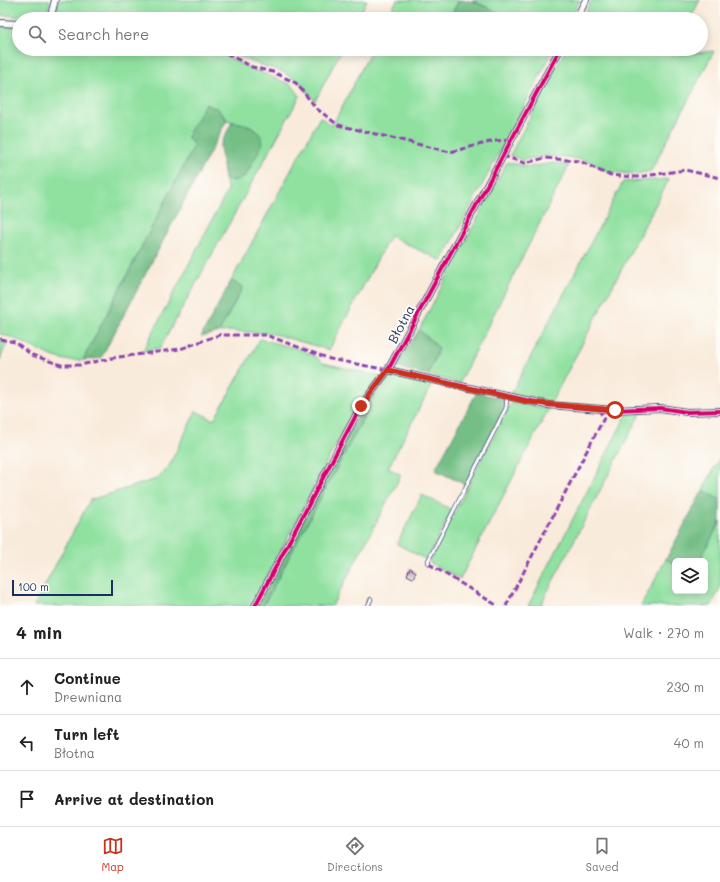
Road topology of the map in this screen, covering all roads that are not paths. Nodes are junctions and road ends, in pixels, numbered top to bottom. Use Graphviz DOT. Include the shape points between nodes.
graph roads {
  1 [pos="54,0"];
  2 [pos="586,0"];
  3 [pos="51,12"];
  4 [pos="580,12"];
  5 [pos="0,23"];
  6 [pos="12,24"];
  7 [pos="556,56"];
  8 [pos="388,370"];
  9 [pos="507,397"];
  10 [pos="720,411"];
  11 [pos="429,564"];
  12 [pos="371,599"];
  13 [pos="255,606"];
  14 [pos="368,606"];
  1 -- 3 [label="street"];
  2 -- 4 [label="street"];
  5 -- 6 [label="street"];
  7 -- 8 [label="street, Błotna"];
  8 -- 9 [label="street"];
  8 -- 13 [label="street, Błotna" via="361,406"];
  9 -- 10 [label="street" via="548,405 603,410 660,408 687,412"];
  9 -- 11 [label="lane" via="506,408 428,561"];
  12 -- 14 [label="lane"];
}
